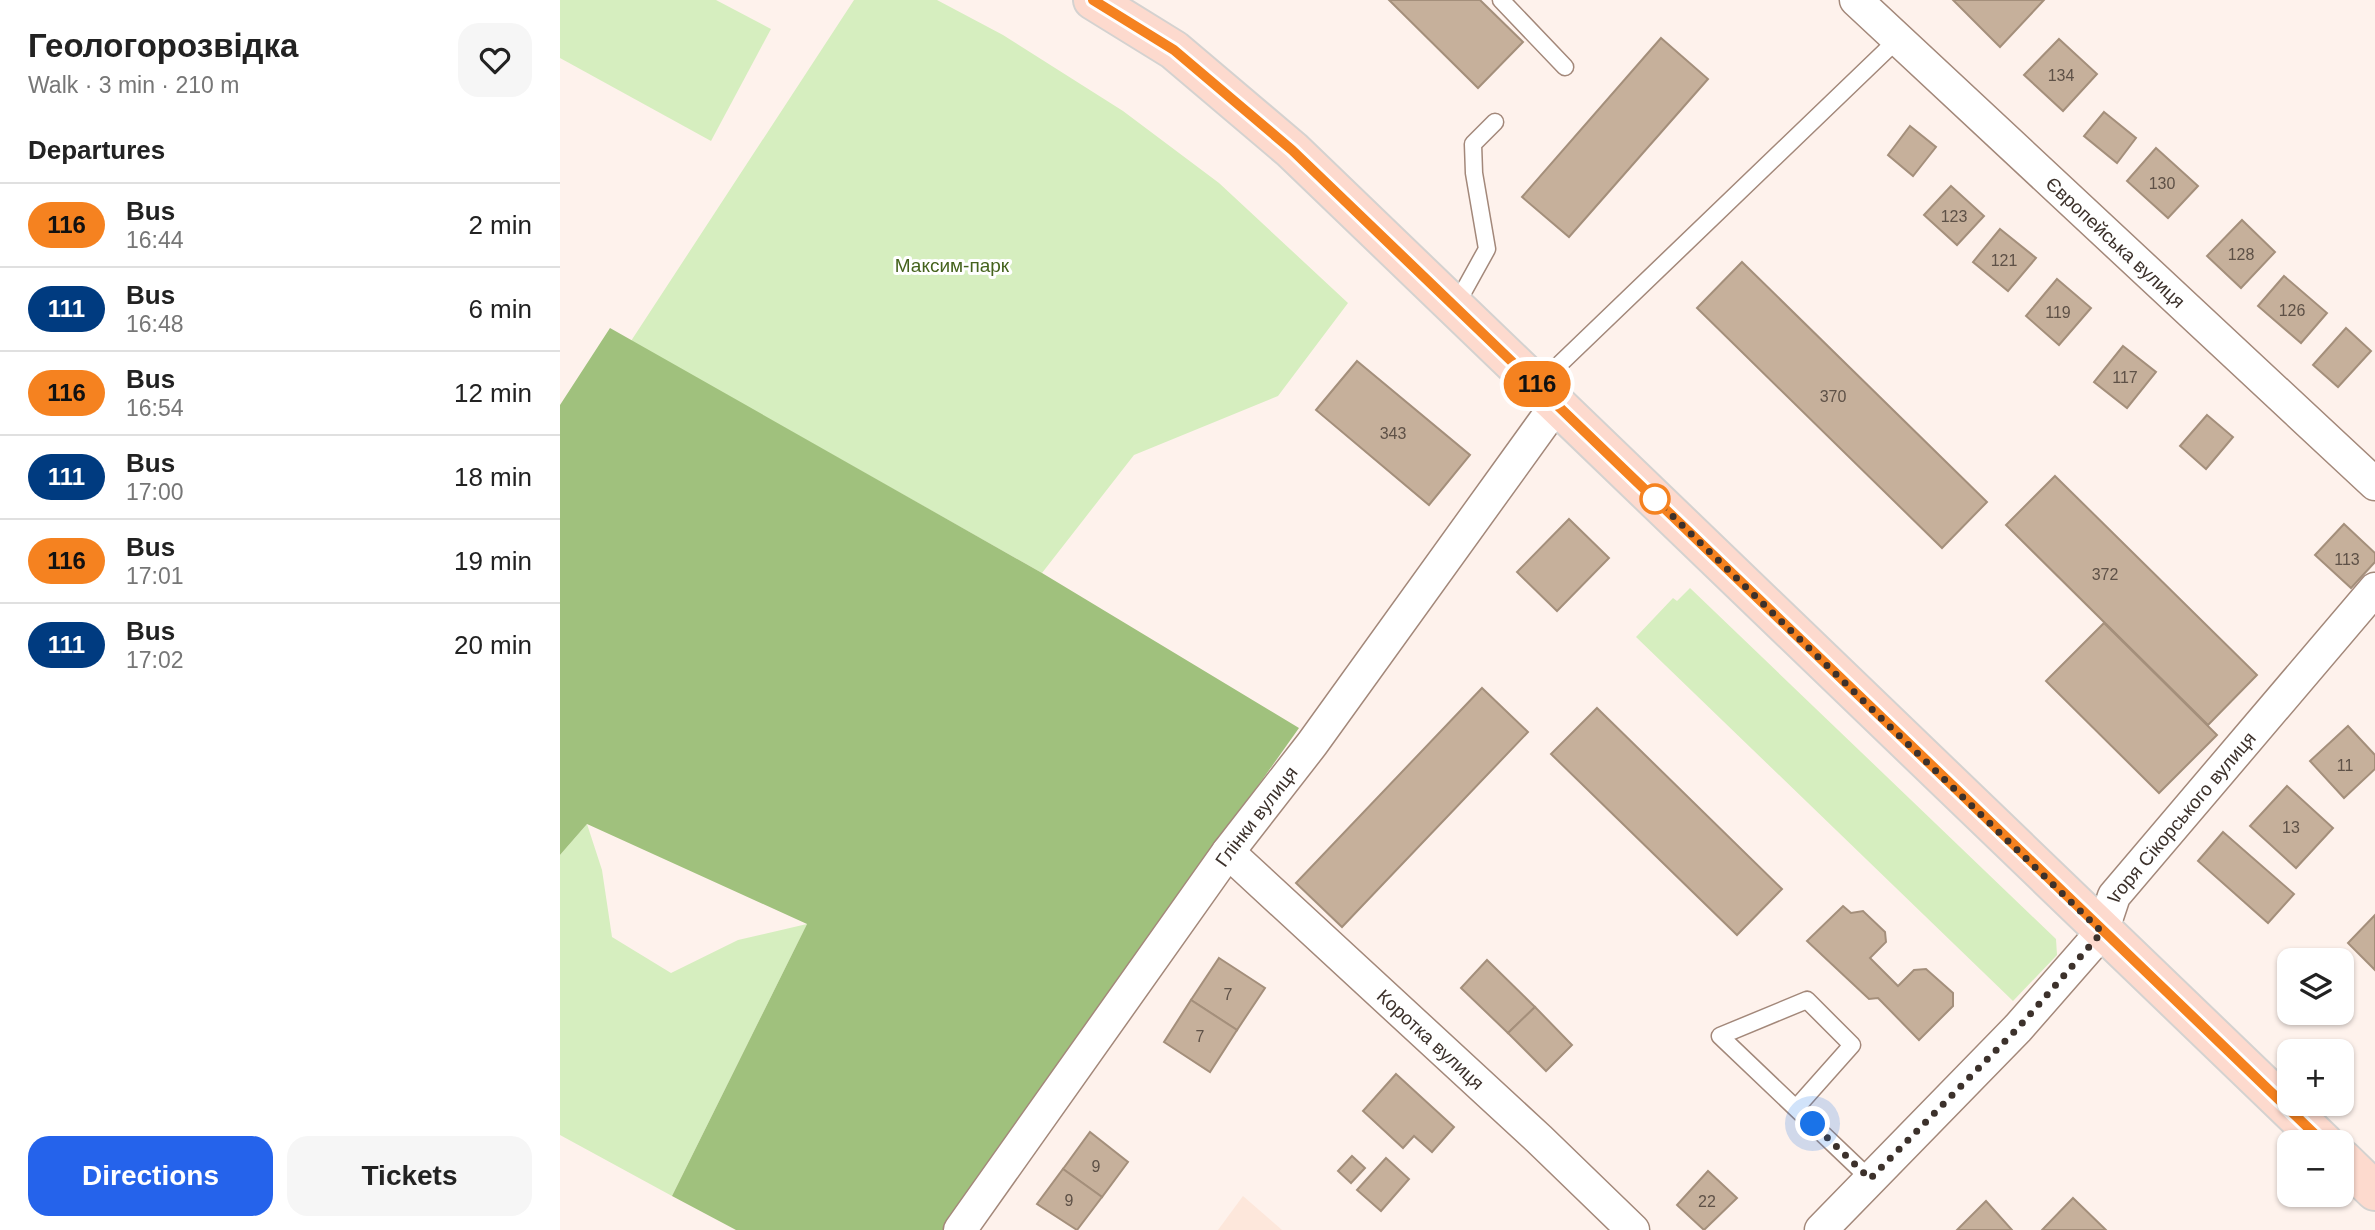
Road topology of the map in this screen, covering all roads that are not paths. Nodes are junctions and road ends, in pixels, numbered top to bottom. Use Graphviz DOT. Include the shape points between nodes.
graph roads {
  1 [pos="1501,0"];
  2 [pos="1856,0"];
  3 [pos="1095,1"];
  4 [pos="1898,39"];
  5 [pos="1565,67"];
  6 [pos="1495,122"];
  7 [pos="1456,305"];
  8 [pos="1547,395"];
  9 [pos="2375,484"];
  10 [pos="2375,589"];
  11 [pos="1228,852"];
  12 [pos="2102,932"];
  13 [pos="1796,1108"];
  14 [pos="2310,1130"];
  15 [pos="2354,1171"];
  16 [pos="1870,1179"];
  17 [pos="2375,1191"];
  18 [pos="960,1230"];
  19 [pos="1633,1230"];
  20 [pos="1821,1230"];
  1 -- 5 [label="lane"];
  2 -- 4 [label="street, Європейська вулиця"];
  3 -- 7 [label="main road" via="1174,50 1292,150"];
  4 -- 8 [label="lane"];
  4 -- 9 [label="street, Європейська вулиця"];
  6 -- 7 [label="lane" via="1473,144 1487,249"];
  7 -- 8 [label="main road"];
  8 -- 11 [label="street, Глінки вулиця" via="1312,744"];
  8 -- 12 [label="main road"];
  10 -- 12 [label="street, Ігоря Сікорського вулиця" via="2114,896"];
  11 -- 18 [label="street, Глінки вулиця"];
  11 -- 19 [label="street, Коротка вулиця"];
  12 -- 14 [label="main road"];
  12 -- 16 [label="street, Ігоря Сікорського вулиця" via="2018,1028"];
  13 -- 13 [label="lane" via="1720,1036 1807,1000 1852,1045"];
  13 -- 16 [label="lane"];
  15 -- 17 [label="main road"];
  16 -- 20 [label="street, Ігоря Сікорського вулиця"];
}
